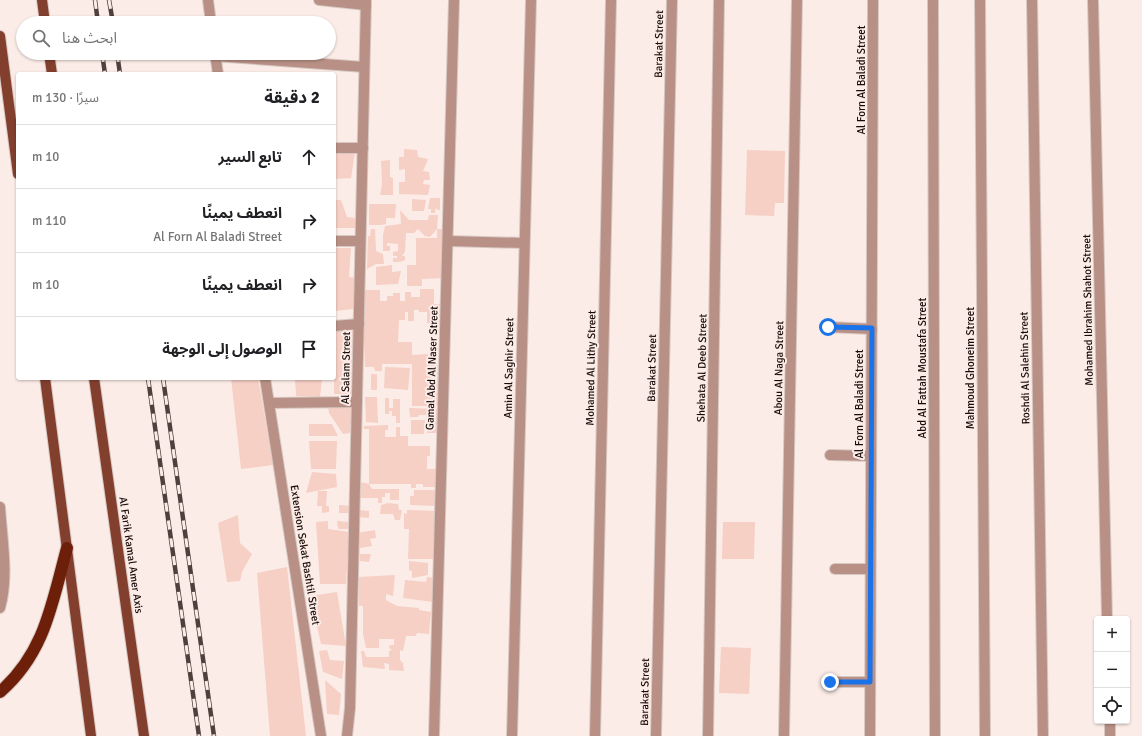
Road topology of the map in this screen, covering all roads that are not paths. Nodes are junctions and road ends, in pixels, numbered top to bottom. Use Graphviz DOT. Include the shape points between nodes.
graph roads {
  1 [pos="42,0"];
  2 [pos="208,0"];
  3 [pos="319,0"];
  4 [pos="454,0"];
  5 [pos="531,0"];
  6 [pos="611,0"];
  7 [pos="672,0"];
  8 [pos="720,0"];
  9 [pos="798,0"];
  10 [pos="874,0"];
  11 [pos="933,0"];
  12 [pos="980,0"];
  13 [pos="1032,0"];
  14 [pos="1094,0"];
  15 [pos="366,2"];
  16 [pos="44,16"];
  17 [pos="210,16"];
  18 [pos="0,36"];
  19 [pos="50,60"];
  20 [pos="216,60"];
  21 [pos="284,60"];
  22 [pos="364,67"];
  23 [pos="52,72"];
  24 [pos="218,72"];
  25 [pos="336,148"];
  26 [pos="363,148"];
  27 [pos="16,159"];
  28 [pos="360,241"];
  29 [pos="448,241"];
  30 [pos="336,242"];
  31 [pos="524,243"];
  32 [pos="359,324"];
  33 [pos="336,326"];
  34 [pos="828,327"];
  35 [pos="872,328"];
  36 [pos="45,380"];
  37 [pos="94,380"];
  38 [pos="265,380"];
  39 [pos="357,402"];
  40 [pos="269,403"];
  41 [pos="830,455"];
  42 [pos="871,456"];
  43 [pos="0,507"];
  44 [pos="67,548"];
  45 [pos="835,569"];
  46 [pos="870,569"];
  47 [pos="2,587"];
  48 [pos="0,608"];
  49 [pos="1107,616"];
  50 [pos="830,682"];
  51 [pos="870,682"];
  52 [pos="0,692"];
  53 [pos="1110,724"];
  54 [pos="91,736"];
  55 [pos="144,736"];
  56 [pos="321,736"];
  57 [pos="348,736"];
  58 [pos="434,736"];
  59 [pos="512,736"];
  60 [pos="594,736"];
  61 [pos="656,736"];
  62 [pos="708,736"];
  63 [pos="784,736"];
  64 [pos="870,736"];
  65 [pos="935,736"];
  66 [pos="985,736"];
  67 [pos="1043,736"];
  68 [pos="1110,736"];
  1 -- 16 [label="main road"];
  2 -- 17 [label="street"];
  3 -- 15 [label="street"];
  4 -- 29 [label="street, Gamal Abd Al Naser Street"];
  5 -- 31 [label="street, Amin Al Saghir Street"];
  6 -- 60 [label="street, Mohamed Al Lithy Street"];
  7 -- 61 [label="street, Barakat Street"];
  8 -- 62 [label="street, Shehata Al Deeb Street"];
  9 -- 63 [label="street, Abou Al Naga Street"];
  10 -- 35 [label="street, Al Forn Al Baladi Street"];
  11 -- 65 [label="street, Abd Al Fattah Moustafa Street"];
  12 -- 66 [label="street, Mahmoud Ghoneim Street"];
  13 -- 67 [label="street, Roshdi Al Salehin Street"];
  14 -- 49 [label="street, Mohamed Ibrahim Shahot Street"];
  15 -- 22 [label="street, Al Salam Street"];
  18 -- 27 [label="main road"];
  19 -- 23 [label="main road"];
  20 -- 24 [label="street"];
  21 -- 22 [label="street"];
  22 -- 26 [label="street, Al Salam Street"];
  25 -- 26 [label="street"];
  26 -- 28 [label="street, Al Salam Street"];
  28 -- 30 [label="street"];
  28 -- 32 [label="street, Al Salam Street"];
  29 -- 31 [label="street"];
  29 -- 58 [label="street, Gamal Abd Al Naser Street"];
  31 -- 59 [label="street, Amin Al Saghir Street"];
  32 -- 33 [label="street"];
  32 -- 39 [label="street, Al Salam Street"];
  34 -- 35 [label="street"];
  35 -- 42 [label="street, Al Forn Al Baladi Street"];
  36 -- 44 [label="main road"];
  37 -- 55 [label="main road, Al Farik Kamal Amer Axis"];
  38 -- 40 [label="street, Extension Sekat Bashtil Street"];
  39 -- 40 [label="street"];
  39 -- 57 [label="street, Al Salam Street"];
  40 -- 56 [label="street, Extension Sekat Bashtil Street"];
  41 -- 42 [label="street"];
  42 -- 46 [label="street, Al Forn Al Baladi Street"];
  43 -- 47 [label="street"];
  44 -- 52 [label="highway" via="41,639 21,670"];
  44 -- 54 [label="main road"];
  45 -- 46 [label="street"];
  46 -- 51 [label="street, Al Forn Al Baladi Street"];
  47 -- 48 [label="street"];
  50 -- 51 [label="street"];
  51 -- 64 [label="street, Al Forn Al Baladi Street"];
  53 -- 68 [label="street"];
}
